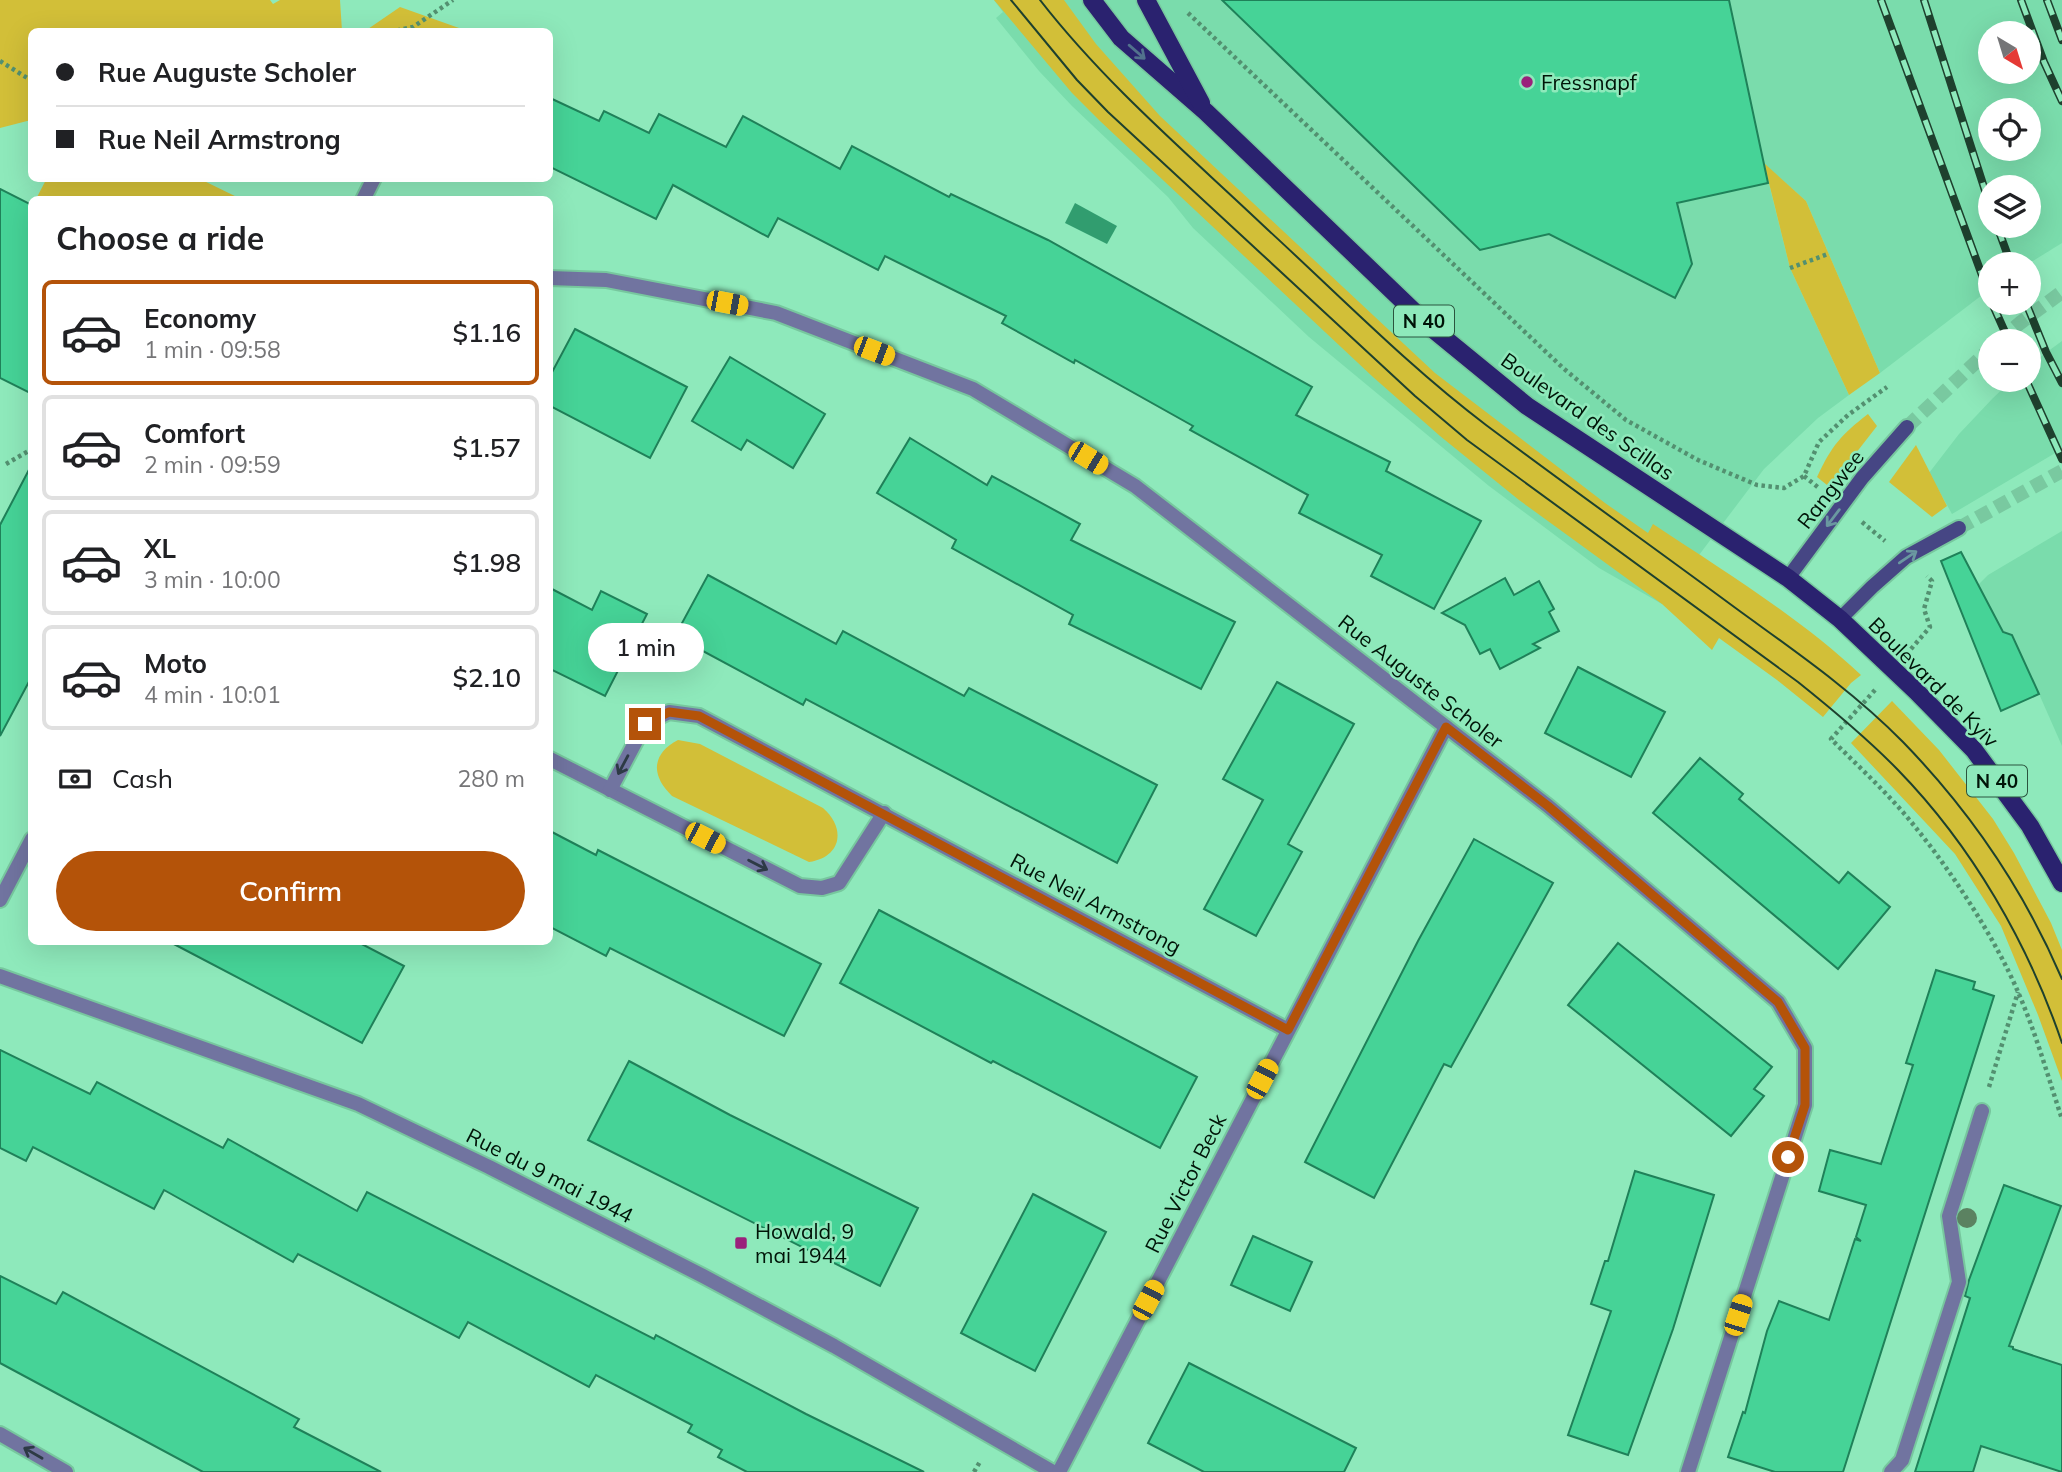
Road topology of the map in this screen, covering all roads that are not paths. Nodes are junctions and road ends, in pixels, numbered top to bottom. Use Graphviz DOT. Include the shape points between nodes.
graph roads {
  1 [pos="1092,0"];
  2 [pos="1146,0"];
  3 [pos="1206,112"];
  4 [pos="553,278"];
  5 [pos="1907,427"];
  6 [pos="1959,528"];
  7 [pos="1788,578"];
  8 [pos="1840,619"];
  9 [pos="1446,727"];
  10 [pos="553,761"];
  11 [pos="610,790"];
  12 [pos="884,813"];
  13 [pos="28,847"];
  14 [pos="2062,883"];
  15 [pos="0,900"];
  16 [pos="0,976"];
  17 [pos="1288,1030"];
  18 [pos="1982,1111"];
  19 [pos="0,1434"];
  20 [pos="66,1472"];
  21 [pos="1053,1472"];
  22 [pos="1059,1472"];
  23 [pos="1688,1472"];
  24 [pos="1891,1472"];
  1 -- 3 [label="main road, Boulevard des Scillas / N 40, one-way" via="1121,38"];
  2 -- 3 [label="main road, Boulevard des Scillas / N 40"];
  3 -- 7 [label="main road, Boulevard des Scillas / N 40" via="1428,325 1527,406"];
  4 -- 9 [label="street, Rue Auguste Scholer" via="607,280 776,313 973,389 1135,486"];
  5 -- 7 [label="main road, Rangwee, one-way" via="1862,478"];
  8 -- 6 [label="main road, one-way" via="1906,557"];
  7 -- 8 [label="main road, Boulevard des Scillas / N 40"];
  8 -- 14 [label="main road, Boulevard de Kyiv / N 40" via="1974,750 2030,827"];
  9 -- 17 [label="street, Rue Victor Beck"];
  9 -- 23 [label="street, Rue Auguste Scholer" via="1548,806 1778,1002 1805,1048 1805,1105"];
  10 -- 11 [label="street"];
  11 -- 12 [label="street, one-way" via="800,886 822,888 839,883"];
  12 -- 11 [label="street, Rue Neil Armstrong, one-way" via="699,716 669,712 645,724"];
  12 -- 17 [label="street, Rue Neil Armstrong"];
  13 -- 15 [label="street"];
  16 -- 21 [label="street, Rue du 9 mai 1944" via="358,1104 703,1276"];
  17 -- 22 [label="street, Rue Victor Beck"];
  18 -- 24 [label="street" via="1948,1216 1959,1282 1902,1460"];
  20 -- 19 [label="street, one-way"];
}
